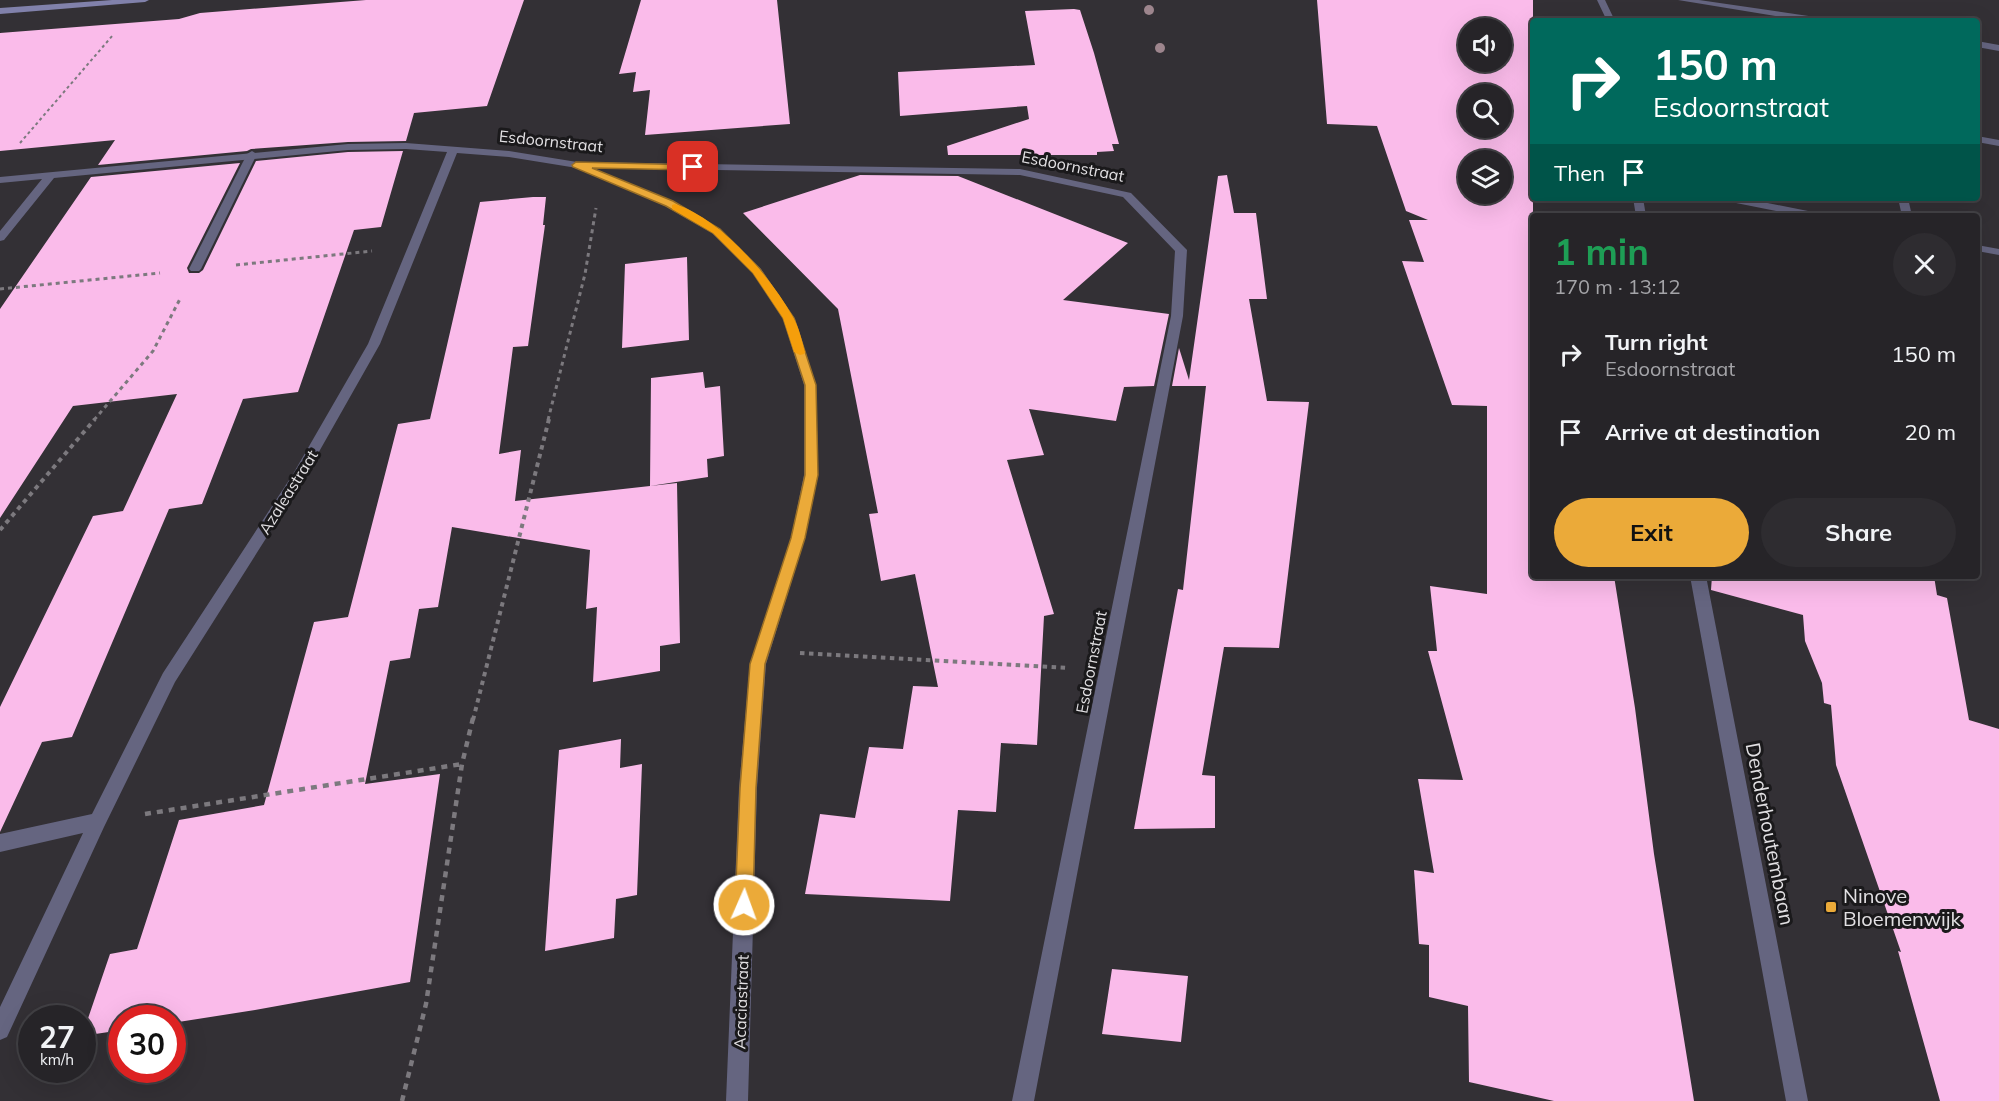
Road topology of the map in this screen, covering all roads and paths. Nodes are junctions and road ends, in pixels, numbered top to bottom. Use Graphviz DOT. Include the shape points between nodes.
graph roads {
  1 [pos="144,0"];
  2 [pos="1601,0"];
  3 [pos="1683,0"];
  4 [pos="0,11"];
  5 [pos="1610,18"];
  6 [pos="1802,18"];
  7 [pos="1980,45"];
  8 [pos="1999,48"];
  9 [pos="1980,140"];
  10 [pos="1999,143"];
  11 [pos="15,148"];
  12 [pos="453,150"];
  13 [pos="252,154"];
  14 [pos="576,165"];
  15 [pos="51,175"];
  16 [pos="601,176"];
  17 [pos="0,180"];
  18 [pos="1741,201"];
  19 [pos="1803,213"];
  20 [pos="0,238"];
  21 [pos="1980,249"];
  22 [pos="1999,252"];
  23 [pos="195,269"];
  24 [pos="0,530"];
  25 [pos="1699,579"];
  26 [pos="762,651"];
  27 [pos="1107,670"];
  28 [pos="462,764"];
  29 [pos="98,821"];
  30 [pos="0,843"];
  31 [pos="0,1030"];
  32 [pos="402,1101"];
  33 [pos="737,1101"];
  34 [pos="1023,1101"];
  35 [pos="1797,1101"];
  1 -- 4 [label="main road"];
  1 -- 11 [label="path"];
  2 -- 5 [label="street"];
  3 -- 6 [label="street"];
  7 -- 8 [label="street"];
  9 -- 10 [label="street"];
  12 -- 13 [label="street, Esdoornstraat" via="348,147"];
  12 -- 14 [label="street, Esdoornstraat"];
  12 -- 29 [label="street, Azaleastraat" via="374,344 298,477 168,678"];
  13 -- 15 [label="street, Esdoornstraat"];
  13 -- 23 [label="street"];
  14 -- 16 [label="street, Acaciastraat"];
  14 -- 27 [label="street, Esdoornstraat" via="1020,172 1127,195 1181,250 1177,316"];
  15 -- 17 [label="street, Esdoornstraat"];
  15 -- 20 [label="street"];
  16 -- 26 [label="street, Acaciastraat" via="669,204 716,231 757,271 789,318 810,385 811,475 798,538"];
  16 -- 28 [label="path" via="585,274"];
  18 -- 19 [label="street"];
  21 -- 22 [label="street"];
  23 -- 24 [label="path" via="153,351"];
  25 -- 35 [label="street, Denderhoutembaan"];
  26 -- 27 [label="path"];
  26 -- 33 [label="street, Acaciastraat" via="748,788"];
  27 -- 34 [label="street, Esdoornstraat"];
  28 -- 29 [label="path"];
  28 -- 32 [label="path" via="426,1004"];
  29 -- 30 [label="street"];
  29 -- 31 [label="street, Azaleastraat"];
}
